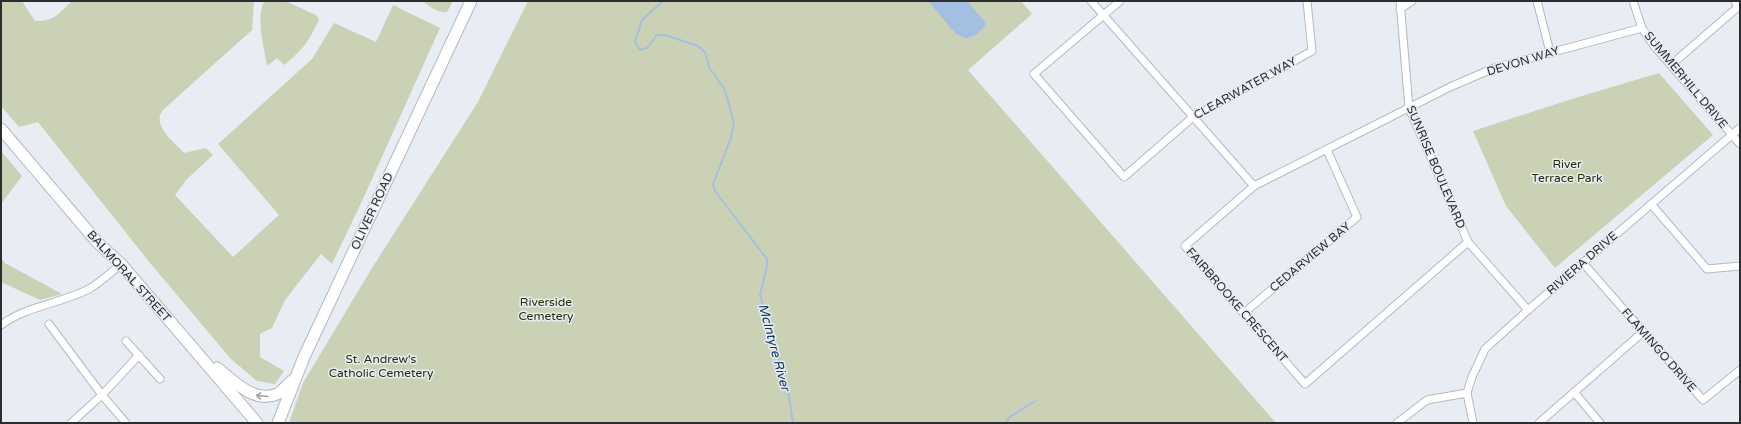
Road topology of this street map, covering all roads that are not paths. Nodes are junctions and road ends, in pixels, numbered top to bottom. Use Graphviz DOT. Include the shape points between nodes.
graph roads {
  1 [pos="471,1"];
  2 [pos="1091,1"];
  3 [pos="1120,1"];
  4 [pos="1307,1"];
  5 [pos="1400,1"];
  6 [pos="1412,1"];
  7 [pos="1537,1"];
  8 [pos="1633,1"];
  9 [pos="1736,1"];
  10 [pos="1400,9"];
  11 [pos="1104,16"];
  12 [pos="1642,28"];
  13 [pos="1550,52"];
  14 [pos="1671,65"];
  15 [pos="1409,108"];
  16 [pos="1193,117"];
  17 [pos="1740,128"];
  18 [pos="1,129"];
  19 [pos="1732,135"];
  20 [pos="1740,144"];
  21 [pos="1327,150"];
  22 [pos="1254,186"];
  23 [pos="1651,204"];
  24 [pos="1468,242"];
  25 [pos="1584,263"];
  26 [pos="121,264"];
  27 [pos="1740,266"];
  28 [pos="1528,310"];
  29 [pos="1244,313"];
  30 [pos="49,324"];
  31 [pos="1,325"];
  32 [pos="1643,332"];
  33 [pos="126,342"];
  34 [pos="138,355"];
  35 [pos="202,357"];
  36 [pos="1740,370"];
  37 [pos="160,378"];
  38 [pos="295,378"];
  39 [pos="1574,392"];
  40 [pos="1467,393"];
  41 [pos="102,395"];
  42 [pos="71,423"];
  43 [pos="126,423"];
  44 [pos="256,423"];
  45 [pos="278,423"];
  46 [pos="1397,423"];
  47 [pos="1473,423"];
  48 [pos="1539,423"];
  49 [pos="1600,423"];
  1 -- 38 [label="main road, OLIVER ROAD"];
  2 -- 11 [label="street"];
  3 -- 11 [label="street"];
  4 -- 16 [label="street, CLEARWATER WAY" via="1312,51"];
  5 -- 10 [label="street, SUNRISE BOULEVARD"];
  6 -- 10 [label="street"];
  7 -- 13 [label="street"];
  8 -- 12 [label="street, SUMMERHILL DRIVE"];
  9 -- 14 [label="street" via="1738,7"];
  10 -- 15 [label="street, SUNRISE BOULEVARD"];
  11 -- 16 [label="street"];
  11 -- 16 [label="street, CLEARWATER WAY" via="1034,74 1124,176"];
  12 -- 13 [label="street, DEVON WAY"];
  12 -- 14 [label="street, SUMMERHILL DRIVE"];
  13 -- 15 [label="street, DEVON WAY" via="1494,68"];
  14 -- 19 [label="street, SUMMERHILL DRIVE"];
  15 -- 21 [label="street, FAIRBROOKE CRESCENT"];
  15 -- 24 [label="street, SUNRISE BOULEVARD"];
  16 -- 22 [label="street"];
  17 -- 19 [label="street, RIVIERA DRIVE"];
  18 -- 26 [label="main road, BALMORAL STREET" via="98,243"];
  19 -- 20 [label="street"];
  19 -- 23 [label="street, RIVIERA DRIVE"];
  21 -- 22 [label="street, FAIRBROOKE CRESCENT"];
  21 -- 29 [label="street, CEDARVIEW BAY" via="1357,217"];
  22 -- 29 [label="street, FAIRBROOKE CRESCENT" via="1185,246"];
  23 -- 25 [label="street, RIVIERA DRIVE"];
  23 -- 27 [label="street" via="1707,269"];
  24 -- 28 [label="street, SUNRISE BOULEVARD"];
  24 -- 29 [label="street, FAIRBROOKE CRESCENT" via="1305,384"];
  25 -- 28 [label="street, RIVIERA DRIVE"];
  25 -- 32 [label="street, FLAMINGO DRIVE"];
  26 -- 31 [label="street" via="88,290 36,306"];
  26 -- 35 [label="main road, BALMORAL STREET"];
  28 -- 40 [label="street, RIVIERA DRIVE" via="1485,349"];
  30 -- 41 [label="street"];
  32 -- 36 [label="street, FLAMINGO DRIVE" via="1703,400"];
  32 -- 39 [label="street"];
  33 -- 34 [label="street"];
  34 -- 37 [label="street"];
  34 -- 41 [label="street"];
  38 -- 35 [label="main road, one-way" via="278,394 251,394"];
  35 -- 44 [label="main road, BALMORAL STREET"];
  38 -- 45 [label="main road, OLIVER ROAD"];
  39 -- 48 [label="street"];
  39 -- 49 [label="street"];
  40 -- 46 [label="street" via="1427,400"];
  40 -- 47 [label="street, RIVIERA DRIVE"];
  41 -- 42 [label="street"];
  41 -- 43 [label="street"];
}
